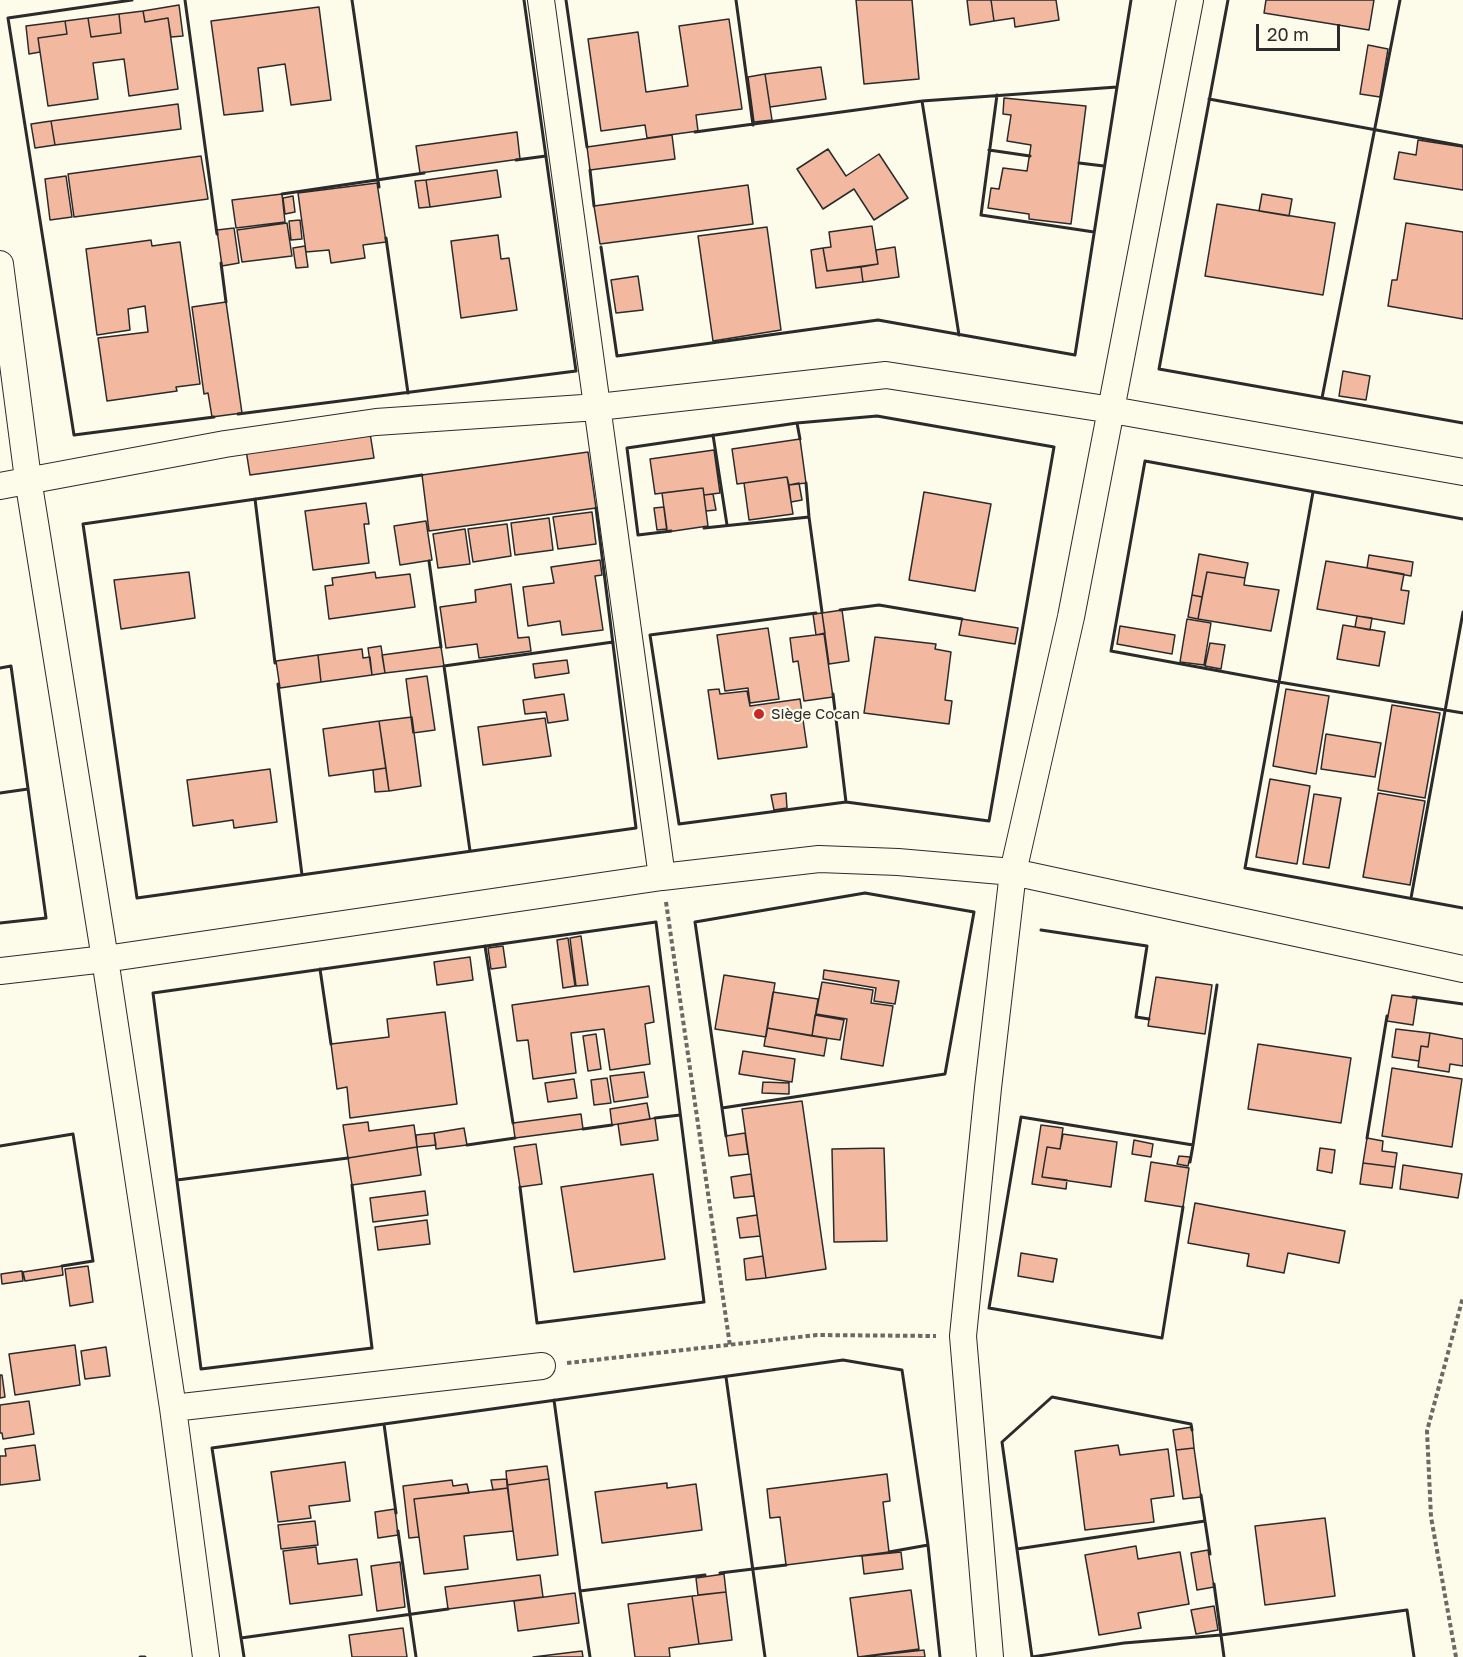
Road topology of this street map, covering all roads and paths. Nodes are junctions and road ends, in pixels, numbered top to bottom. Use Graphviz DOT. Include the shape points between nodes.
graph roads {
  1 [pos="541,0"];
  2 [pos="1190,0"];
  3 [pos="0,264"];
  4 [pos="598,407"];
  5 [pos="1112,410"];
  6 [pos="1463,472"];
  7 [pos="28,479"];
  8 [pos="0,486"];
  9 [pos="1013,872"];
  10 [pos="662,878"];
  11 [pos="105,959"];
  12 [pos="1463,969"];
  13 [pos="0,971"];
  14 [pos="1463,1296"];
  15 [pos="963,1336"];
  16 [pos="730,1346"];
  17 [pos="542,1366"];
  18 [pos="173,1408"];
  19 [pos="206,1657"];
  20 [pos="990,1657"];
  21 [pos="1456,1657"];
  1 -- 4 [label="street"];
  2 -- 5 [label="street"];
  3 -- 7 [label="street"];
  4 -- 5 [label="street" via="886,375"];
  4 -- 7 [label="street" via="376,422"];
  4 -- 10 [label="street"];
  5 -- 6 [label="street"];
  5 -- 9 [label="street" via="1071,617"];
  7 -- 8 [label="street"];
  7 -- 11 [label="street"];
  9 -- 10 [label="street" via="819,859"];
  9 -- 12 [label="street"];
  9 -- 15 [label="street"];
  10 -- 11 [label="street"];
  10 -- 16 [label="path"];
  11 -- 13 [label="street"];
  11 -- 18 [label="street"];
  14 -- 21 [label="path" via="1427,1431 1431,1517"];
  15 -- 16 [label="path" via="817,1335"];
  15 -- 20 [label="street"];
  16 -- 17 [label="path"];
  17 -- 18 [label="street"];
  18 -- 19 [label="street"];
}
